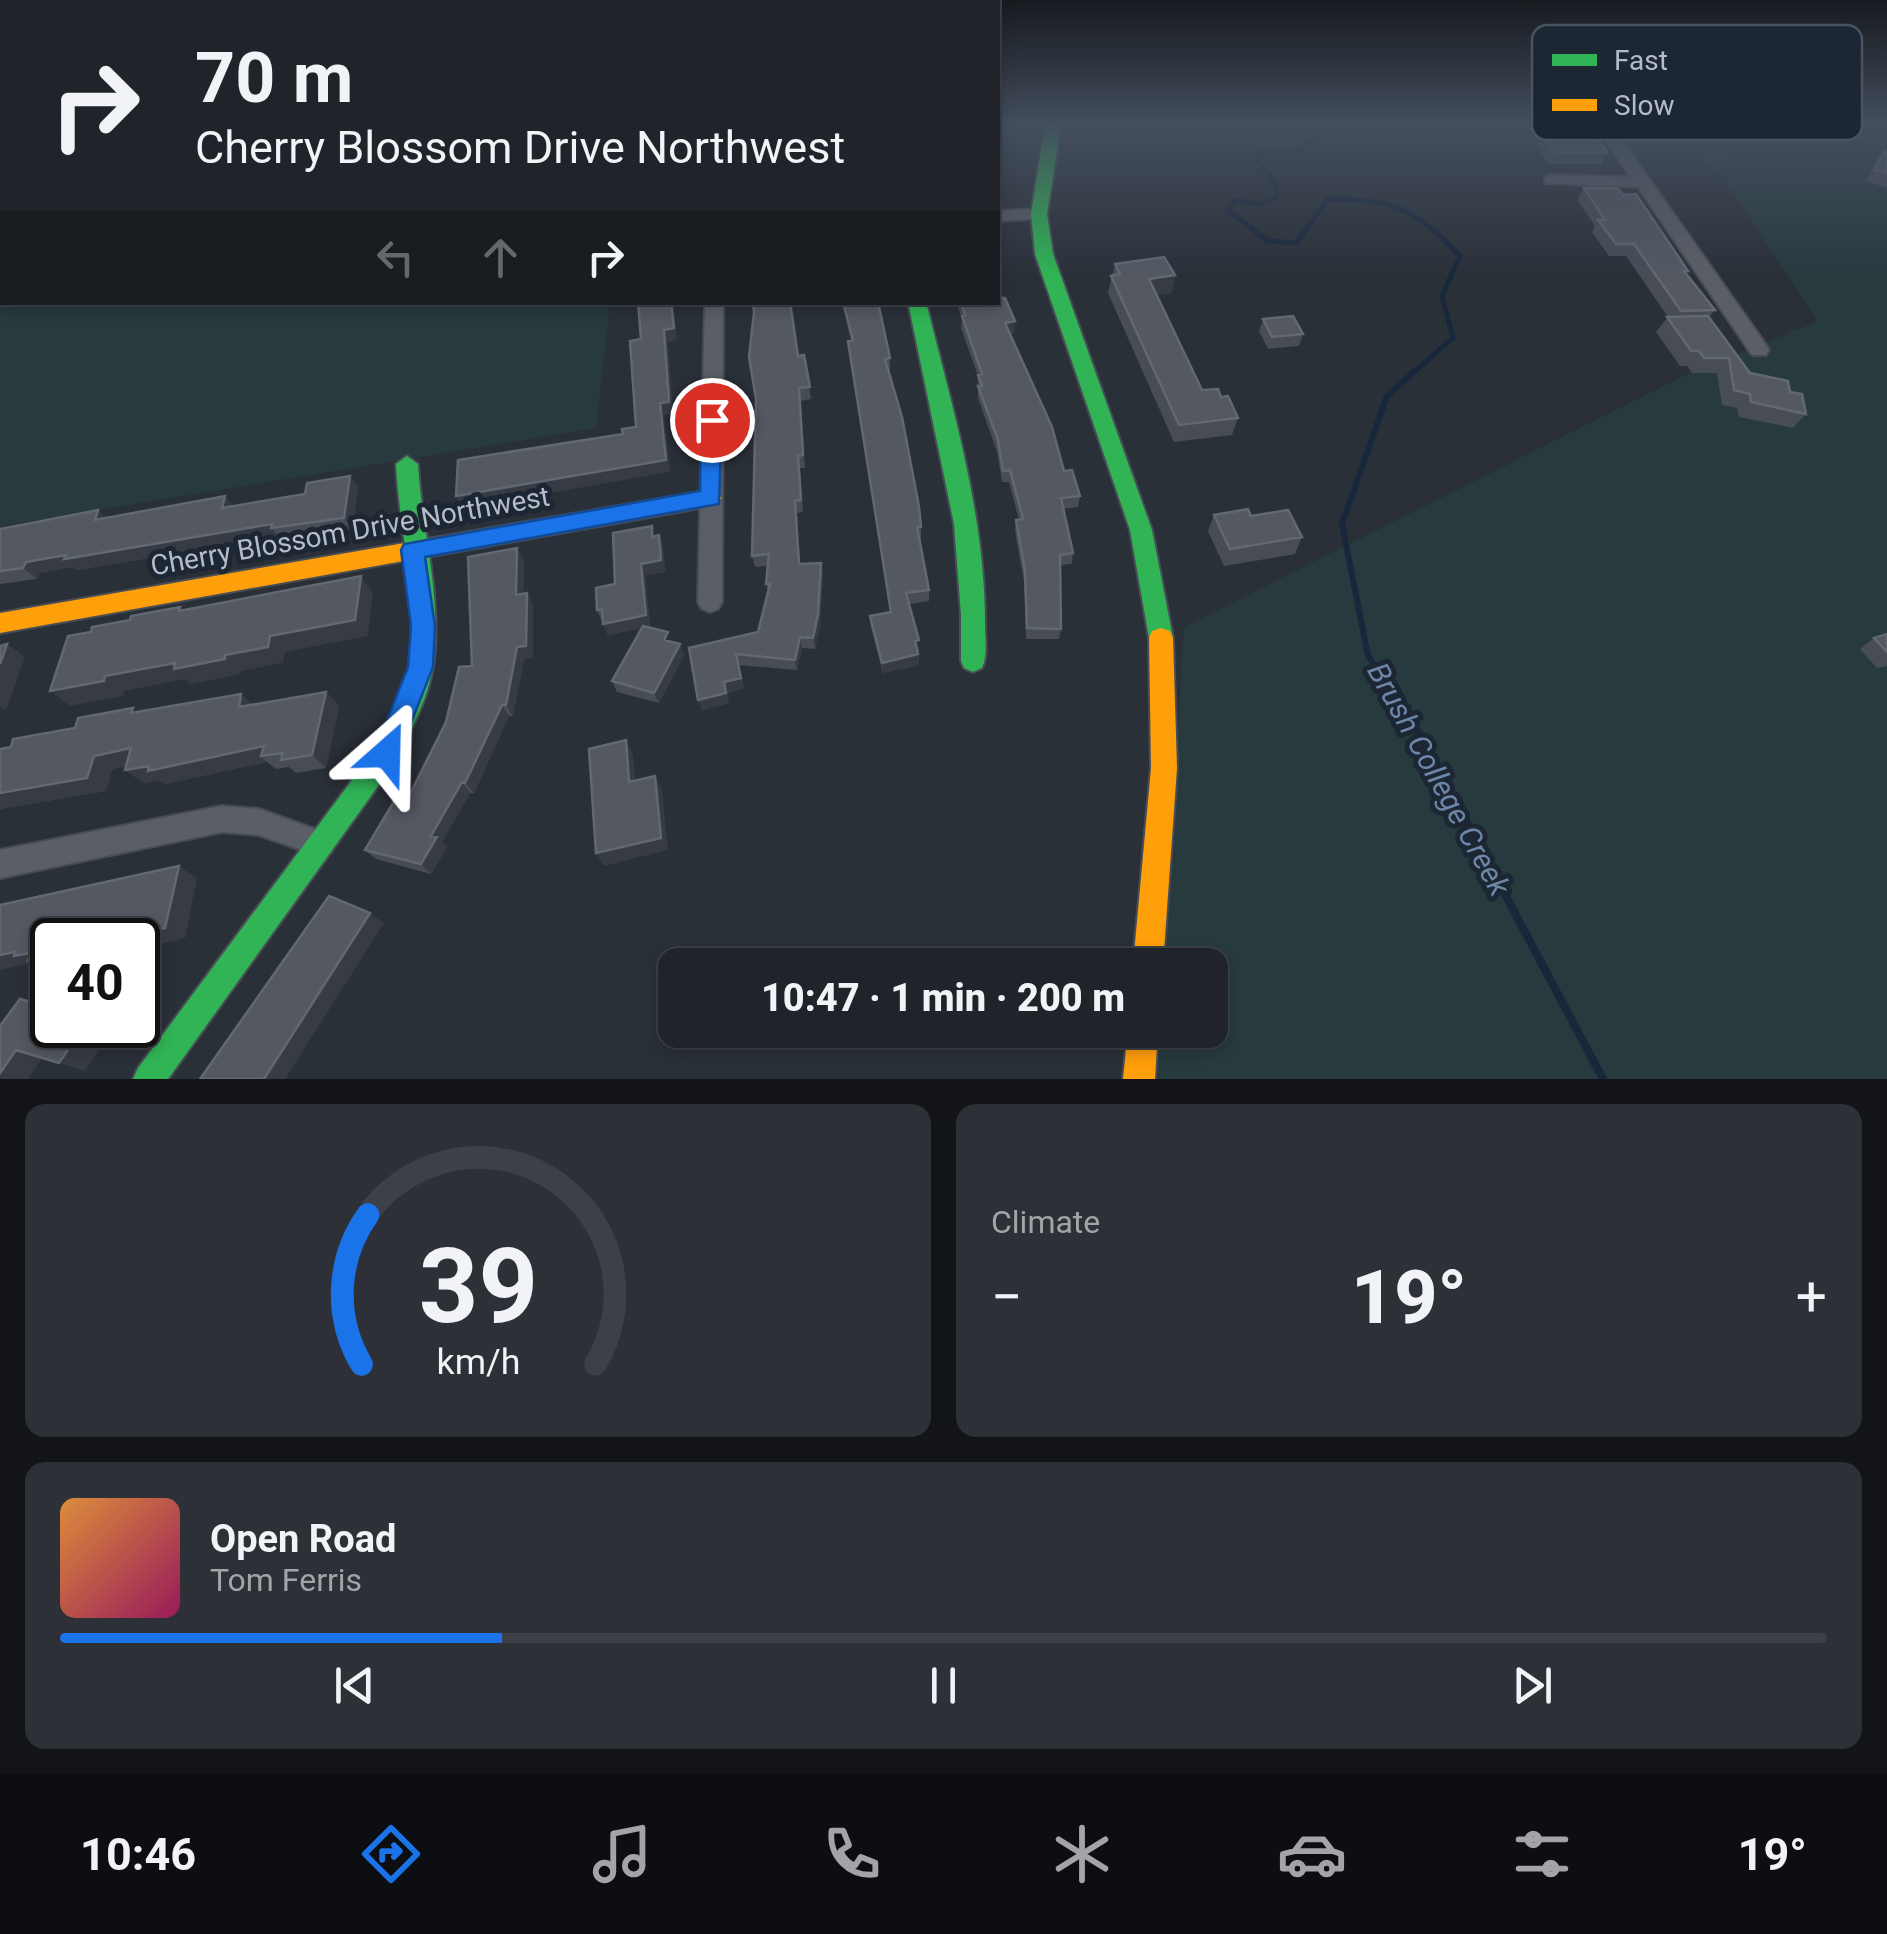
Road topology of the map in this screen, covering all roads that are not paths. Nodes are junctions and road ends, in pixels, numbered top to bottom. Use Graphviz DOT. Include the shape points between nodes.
graph roads {
  1 [pos="1045,176"];
  2 [pos="1638,176"];
  3 [pos="1551,180"];
  4 [pos="1642,182"];
  5 [pos="1039,214"];
  6 [pos="1000,216"];
  7 [pos="714,305"];
  8 [pos="918,305"];
  9 [pos="1759,350"];
  10 [pos="407,464"];
  11 [pos="711,498"];
  12 [pos="412,550"];
  13 [pos="710,602"];
  14 [pos="0,622"];
  15 [pos="973,661"];
  16 [pos="321,844"];
  17 [pos="0,864"];
  18 [pos="1149,948"];
  19 [pos="1142,1048"];
  20 [pos="149,1079"];
  21 [pos="1139,1079"];
  1 -- 5 [label="street"];
  2 -- 4 [label="street"];
  3 -- 4 [label="street"];
  4 -- 9 [label="street"];
  5 -- 6 [label="street"];
  5 -- 18 [label="street" via="1058,298 1129,491 1162,634 1165,756"];
  7 -- 11 [label="street"];
  8 -- 15 [label="street" via="966,510"];
  10 -- 12 [label="street"];
  11 -- 12 [label="street, Cherry Blossom Drive Northwest"];
  11 -- 13 [label="street"];
  12 -- 14 [label="street, Cherry Blossom Drive Northwest"];
  12 -- 16 [label="street" via="423,626 415,686 387,753"];
  16 -- 17 [label="street" via="259,822 222,820"];
  16 -- 20 [label="street"];
  19 -- 21 [label="street"];
}
